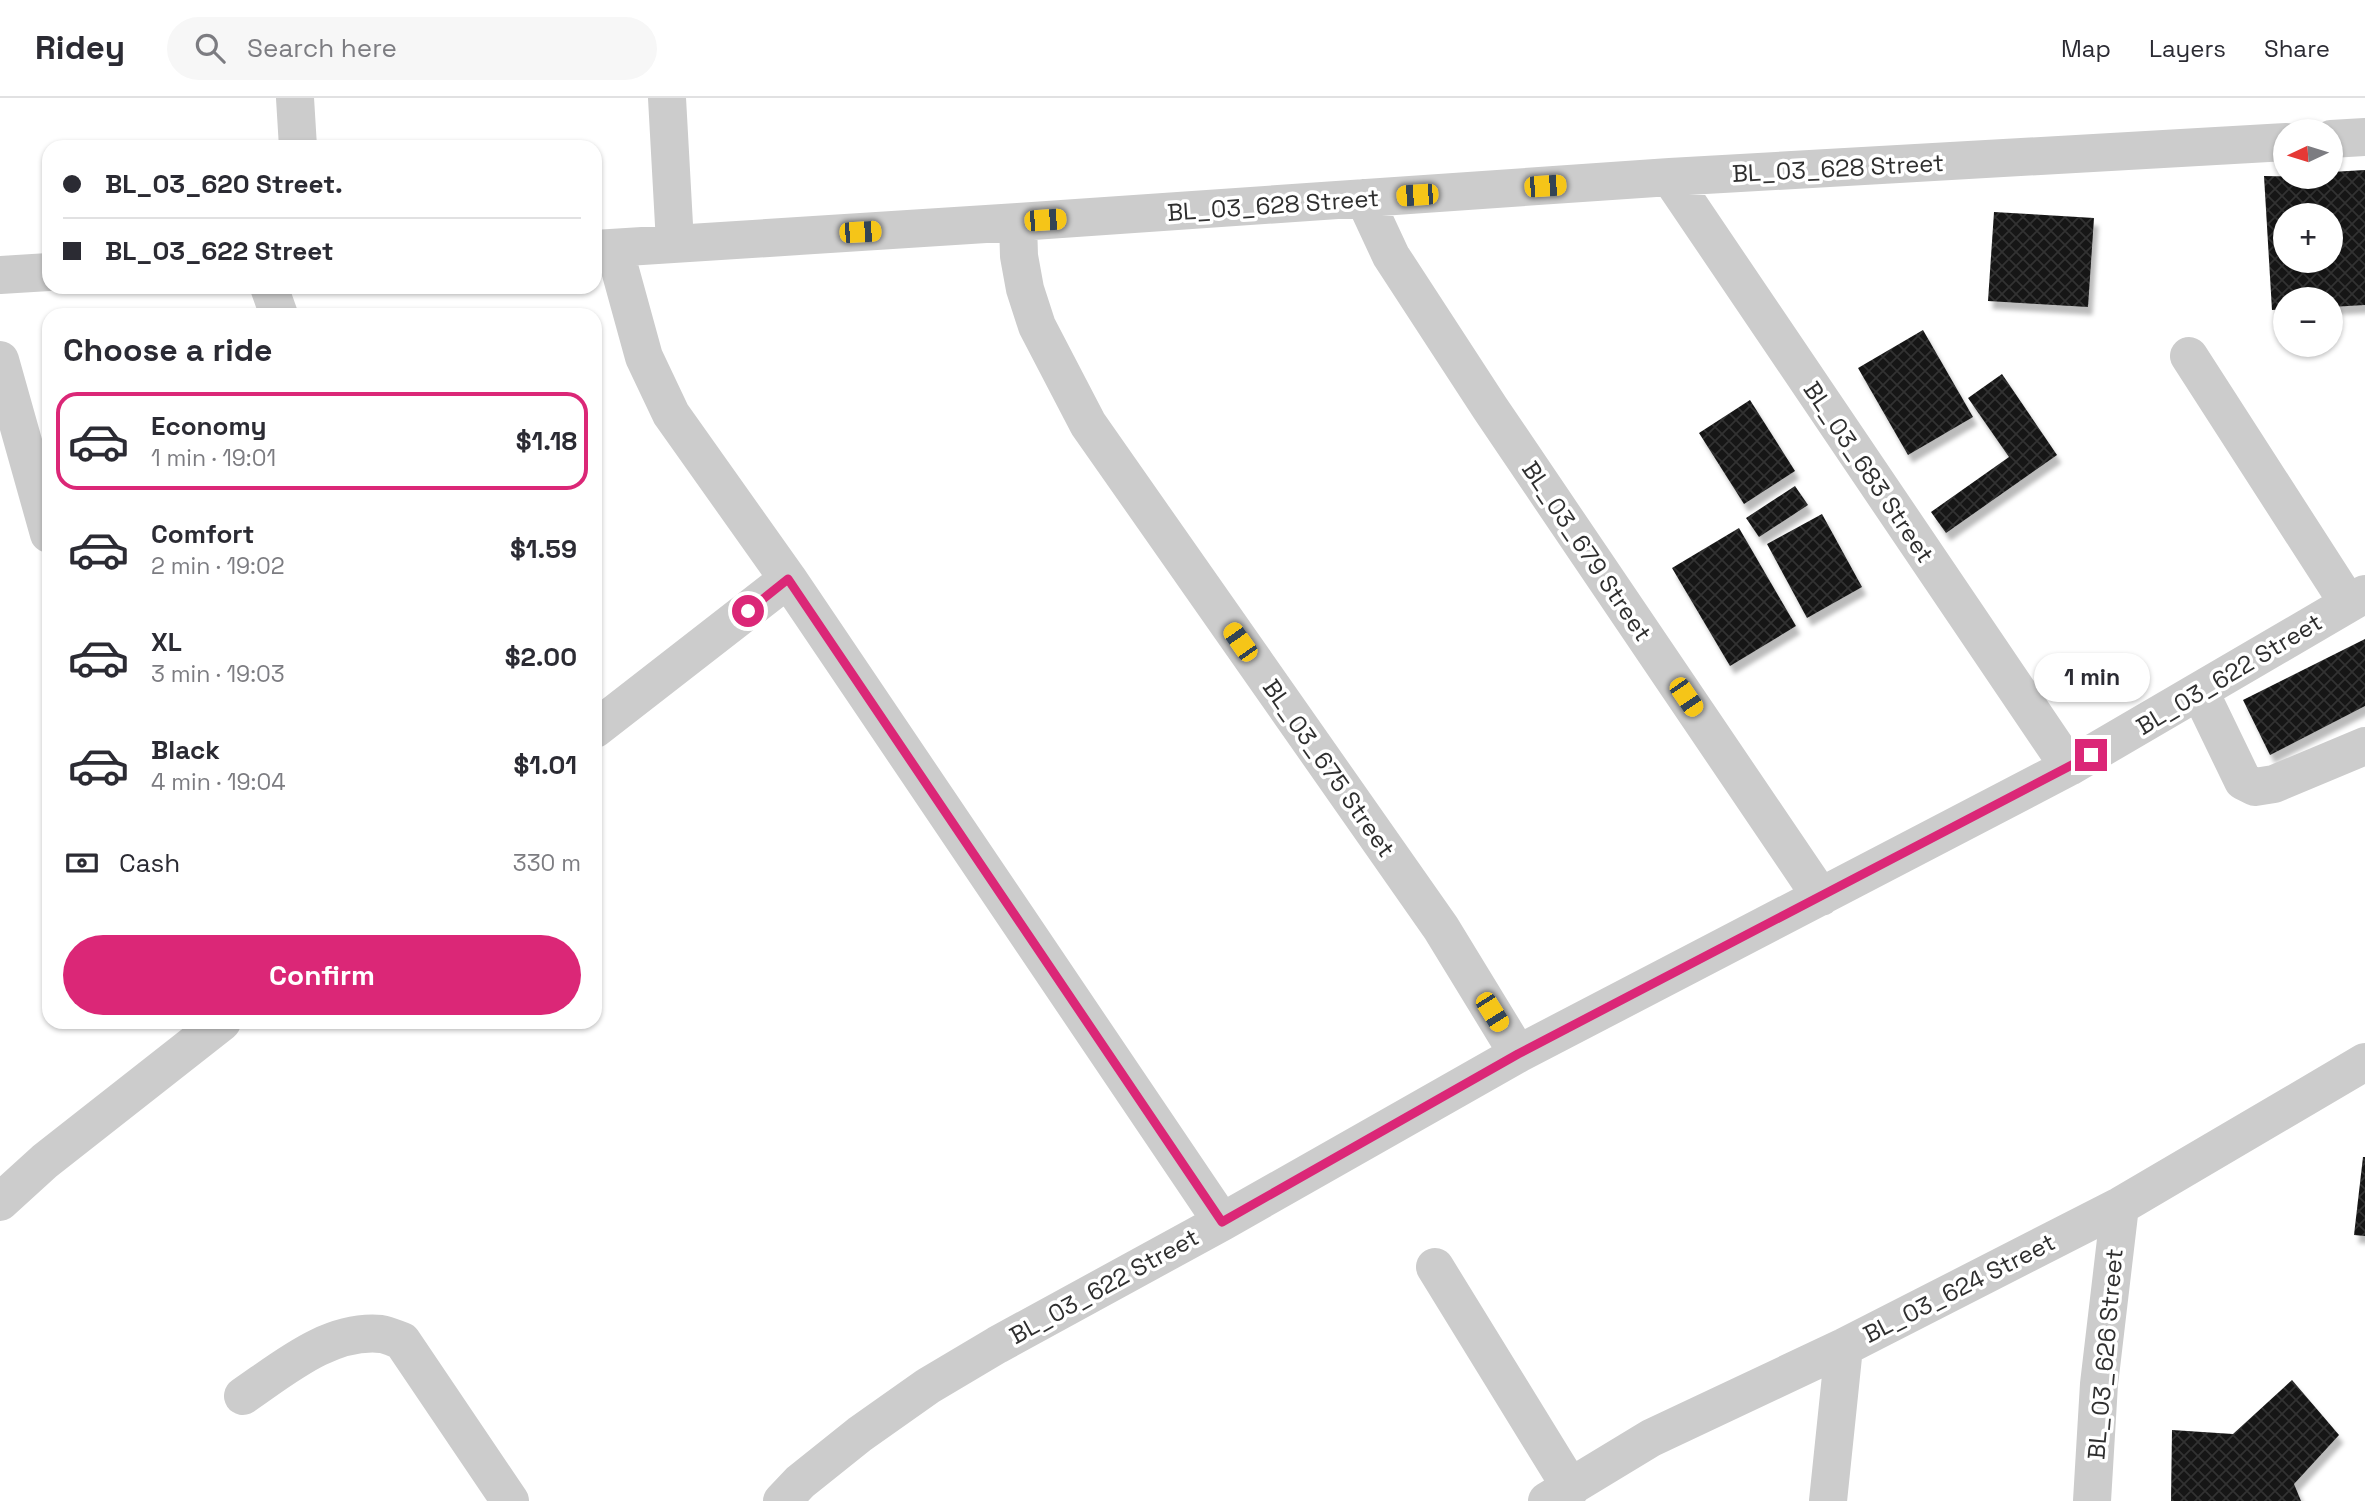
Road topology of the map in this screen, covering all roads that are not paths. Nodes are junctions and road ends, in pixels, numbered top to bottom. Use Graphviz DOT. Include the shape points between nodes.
graph roads {
  1 [pos="295,98"];
  2 [pos="667,98"];
  3 [pos="2365,137"];
  4 [pos="2343,138"];
  5 [pos="298,140"];
  6 [pos="2273,143"];
  7 [pos="1670,177"];
  8 [pos="1364,198"];
  9 [pos="1018,222"];
  10 [pos="676,243"];
  11 [pos="604,248"];
  12 [pos="42,272"];
  13 [pos="0,275"];
  14 [pos="2189,356"];
  15 [pos="0,360"];
  16 [pos="42,509"];
  17 [pos="788,579"];
  18 [pos="2356,599"];
  19 [pos="2200,692"];
  20 [pos="602,724"];
  21 [pos="2365,746"];
  22 [pos="2068,767"];
  23 [pos="1821,897"];
  24 [pos="200,1030"];
  25 [pos="1518,1054"];
  26 [pos="2365,1062"];
  27 [pos="0,1202"];
  28 [pos="2120,1206"];
  29 [pos="1222,1222"];
  30 [pos="1435,1267"];
  31 [pos="1844,1347"];
  32 [pos="243,1396"];
  33 [pos="1559,1494"];
  34 [pos="510,1501"];
  35 [pos="782,1501"];
  36 [pos="1828,1501"];
  37 [pos="2092,1501"];
  1 -- 5 [label="street"];
  2 -- 10 [label="street"];
  3 -- 4 [label="street"];
  6 -- 7 [label="street, BL_03_628 Street"];
  7 -- 8 [label="street, BL_03_628 Street"];
  7 -- 22 [label="street, BL_03_683 Street"];
  8 -- 9 [label="street, BL_03_628 Street"];
  8 -- 23 [label="street, BL_03_679 Street" via="1391,256 1483,397"];
  9 -- 10 [label="street, BL_03_628 Street"];
  9 -- 25 [label="street, BL_03_675 Street" via="1023,278 1037,326 1088,424 1441,928"];
  10 -- 11 [label="street, BL_03_628 Street"];
  11 -- 17 [label="street" via="644,357 671,414"];
  12 -- 13 [label="street"];
  14 -- 18 [label="street"];
  15 -- 16 [label="street"];
  17 -- 20 [label="street"];
  17 -- 29 [label="street"];
  18 -- 19 [label="street, BL_03_622 Street"];
  19 -- 21 [label="street" via="2243,781 2255,787"];
  19 -- 22 [label="street, BL_03_622 Street"];
  22 -- 23 [label="street, BL_03_622 Street"];
  23 -- 25 [label="street, BL_03_622 Street"];
  24 -- 27 [label="street"];
  25 -- 29 [label="street, BL_03_622 Street"];
  26 -- 28 [label="street, BL_03_624 Street"];
  28 -- 31 [label="street, BL_03_624 Street"];
  28 -- 37 [label="street, BL_03_626 Street" via="2099,1384"];
  29 -- 35 [label="street, BL_03_622 Street" via="928,1386 860,1434"];
  30 -- 33 [label="street"];
  31 -- 33 [label="street, BL_03_624 Street" via="1651,1438"];
  31 -- 36 [label="street"];
  32 -- 34 [label="street" via="327,1342 382,1334 402,1341"];
}
